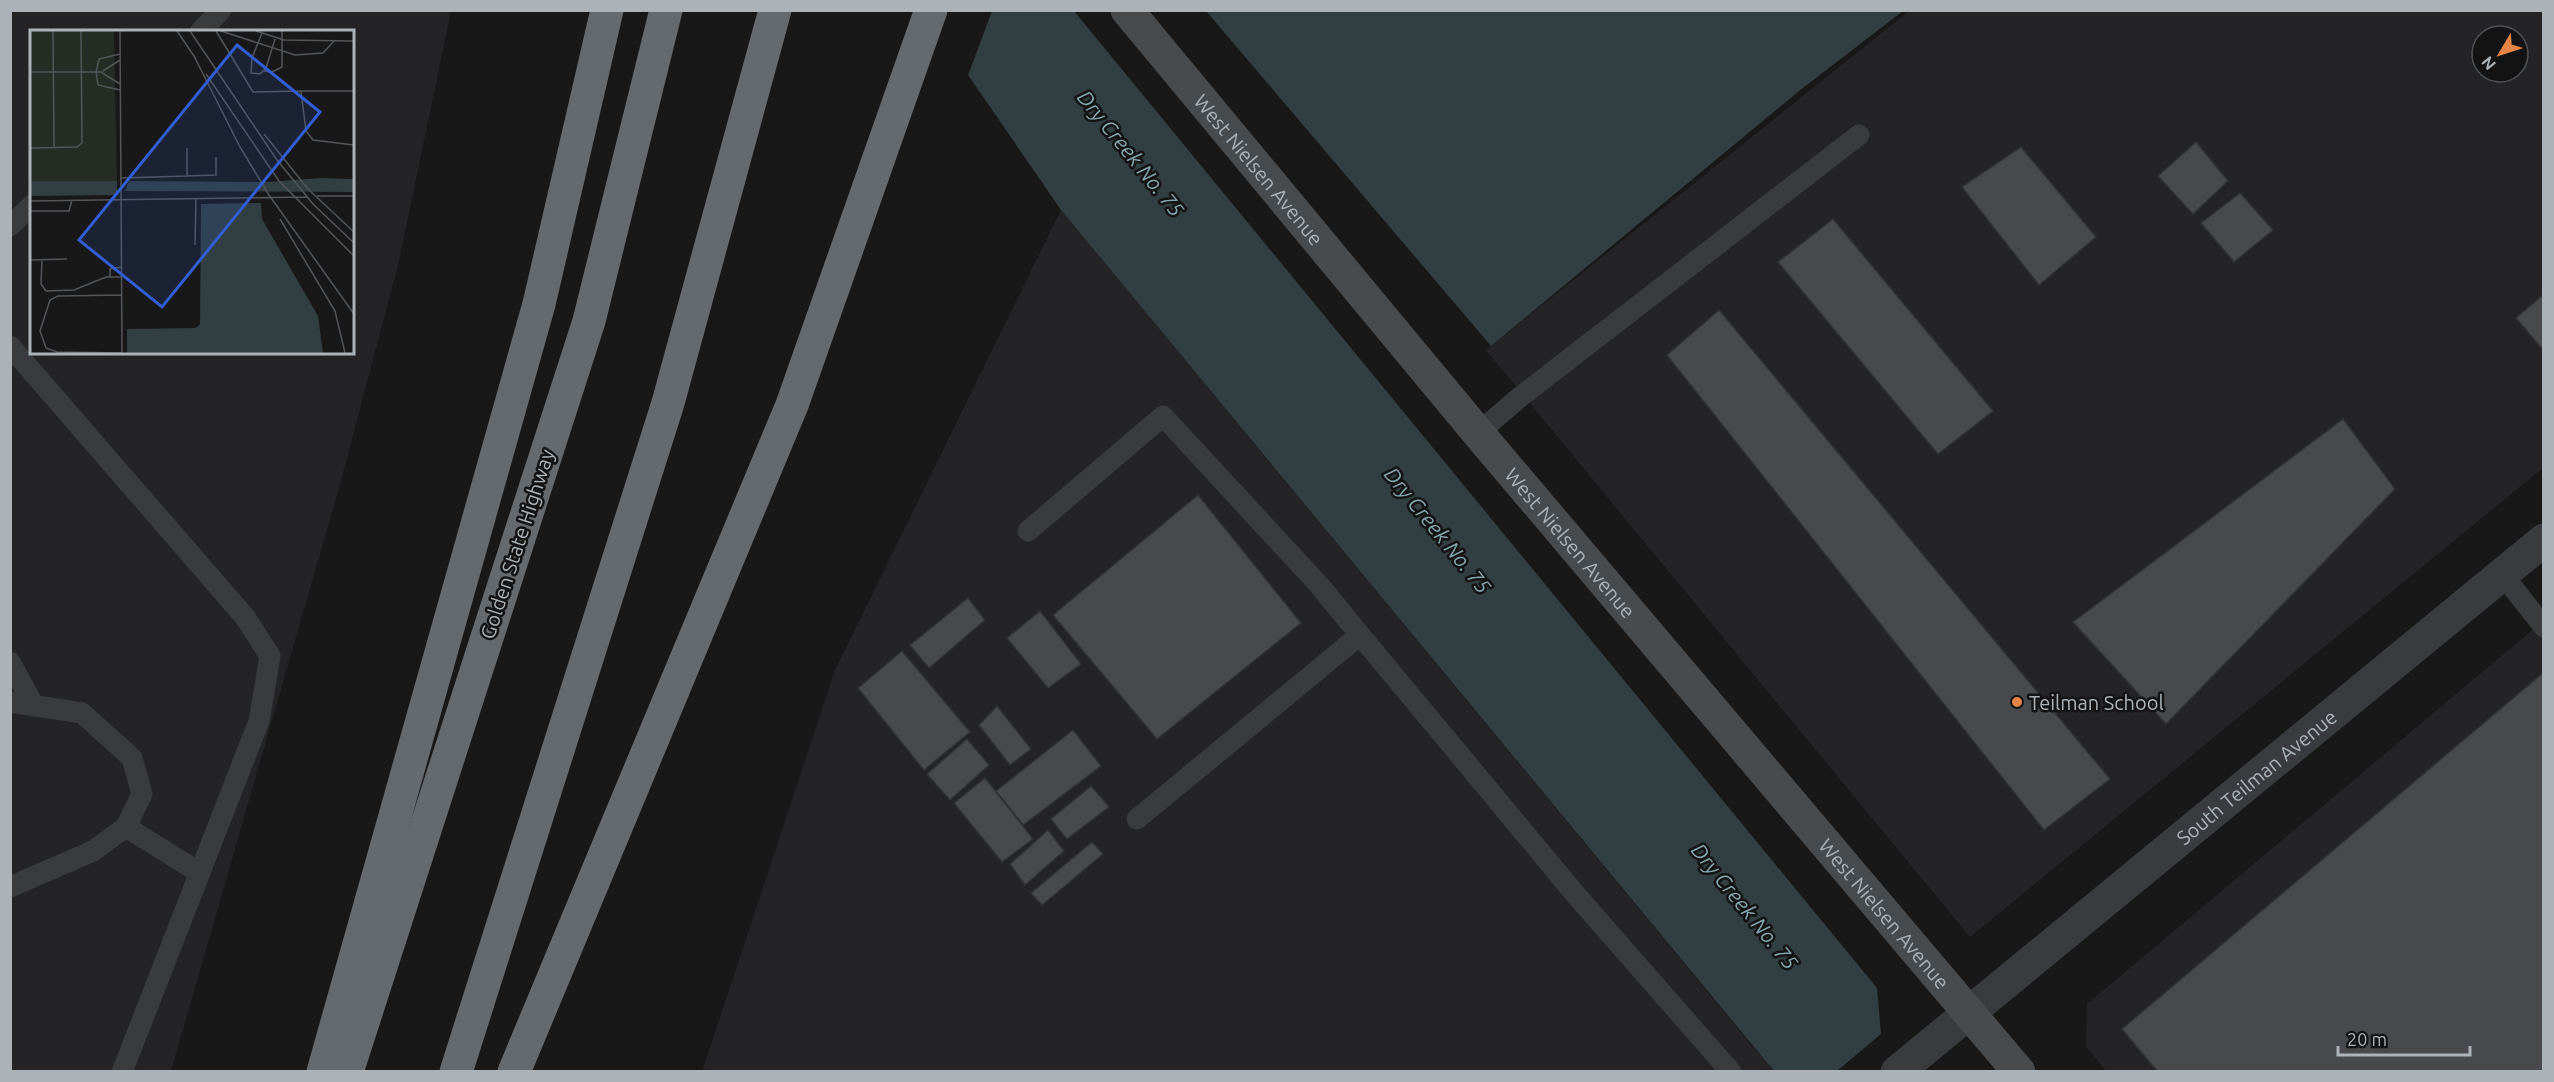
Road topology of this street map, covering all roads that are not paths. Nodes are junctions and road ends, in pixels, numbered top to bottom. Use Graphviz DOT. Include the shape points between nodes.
graph roads {
  1 [pos="221,10"];
  2 [pos="607,10"];
  3 [pos="666,10"];
  4 [pos="775,10"];
  5 [pos="931,10"];
  6 [pos="1127,10"];
  7 [pos="202,30"];
  8 [pos="1859,135"];
  9 [pos="30,207"];
  10 [pos="10,226"];
  11 [pos="10,346"];
  12 [pos="1478,433"];
  13 [pos="1028,531"];
  14 [pos="2544,540"];
  15 [pos="2502,574"];
  16 [pos="2544,627"];
  17 [pos="1360,635"];
  18 [pos="10,662"];
  19 [pos="10,702"];
  20 [pos="34,706"];
  21 [pos="1137,819"];
  22 [pos="126,828"];
  23 [pos="200,873"];
  24 [pos="10,887"];
  25 [pos="1968,1011"];
  26 [pos="1904,1066"];
  27 [pos="122,1071"];
  28 [pos="323,1071"];
  29 [pos="347,1071"];
  30 [pos="456,1071"];
  31 [pos="514,1071"];
  32 [pos="1731,1071"];
  33 [pos="2019,1071"];
  1 -- 7 [label="lane"];
  2 -- 28 [label="highway" via="539,304"];
  3 -- 29 [label="highway, Golden State Highway" via="589,321"];
  4 -- 30 [label="highway" via="668,403"];
  5 -- 31 [label="highway" via="792,405"];
  6 -- 12 [label="street, West Nielsen Avenue"];
  8 -- 12 [label="lane"];
  9 -- 10 [label="lane"];
  11 -- 23 [label="lane" via="245,617 270,656 259,721"];
  12 -- 25 [label="street, West Nielsen Avenue"];
  13 -- 17 [label="lane" via="1163,416 1320,586"];
  14 -- 15 [label="street, South Teilman Avenue"];
  15 -- 16 [label="lane"];
  15 -- 25 [label="street, South Teilman Avenue"];
  17 -- 21 [label="lane"];
  17 -- 32 [label="lane" via="1576,895"];
  18 -- 20 [label="lane"];
  19 -- 20 [label="lane"];
  20 -- 22 [label="lane" via="82,713 132,758 141,794"];
  22 -- 23 [label="lane"];
  22 -- 24 [label="lane" via="93,851"];
  23 -- 27 [label="lane"];
  25 -- 26 [label="street, South Teilman Avenue"];
  25 -- 33 [label="street, West Nielsen Avenue"];
}
